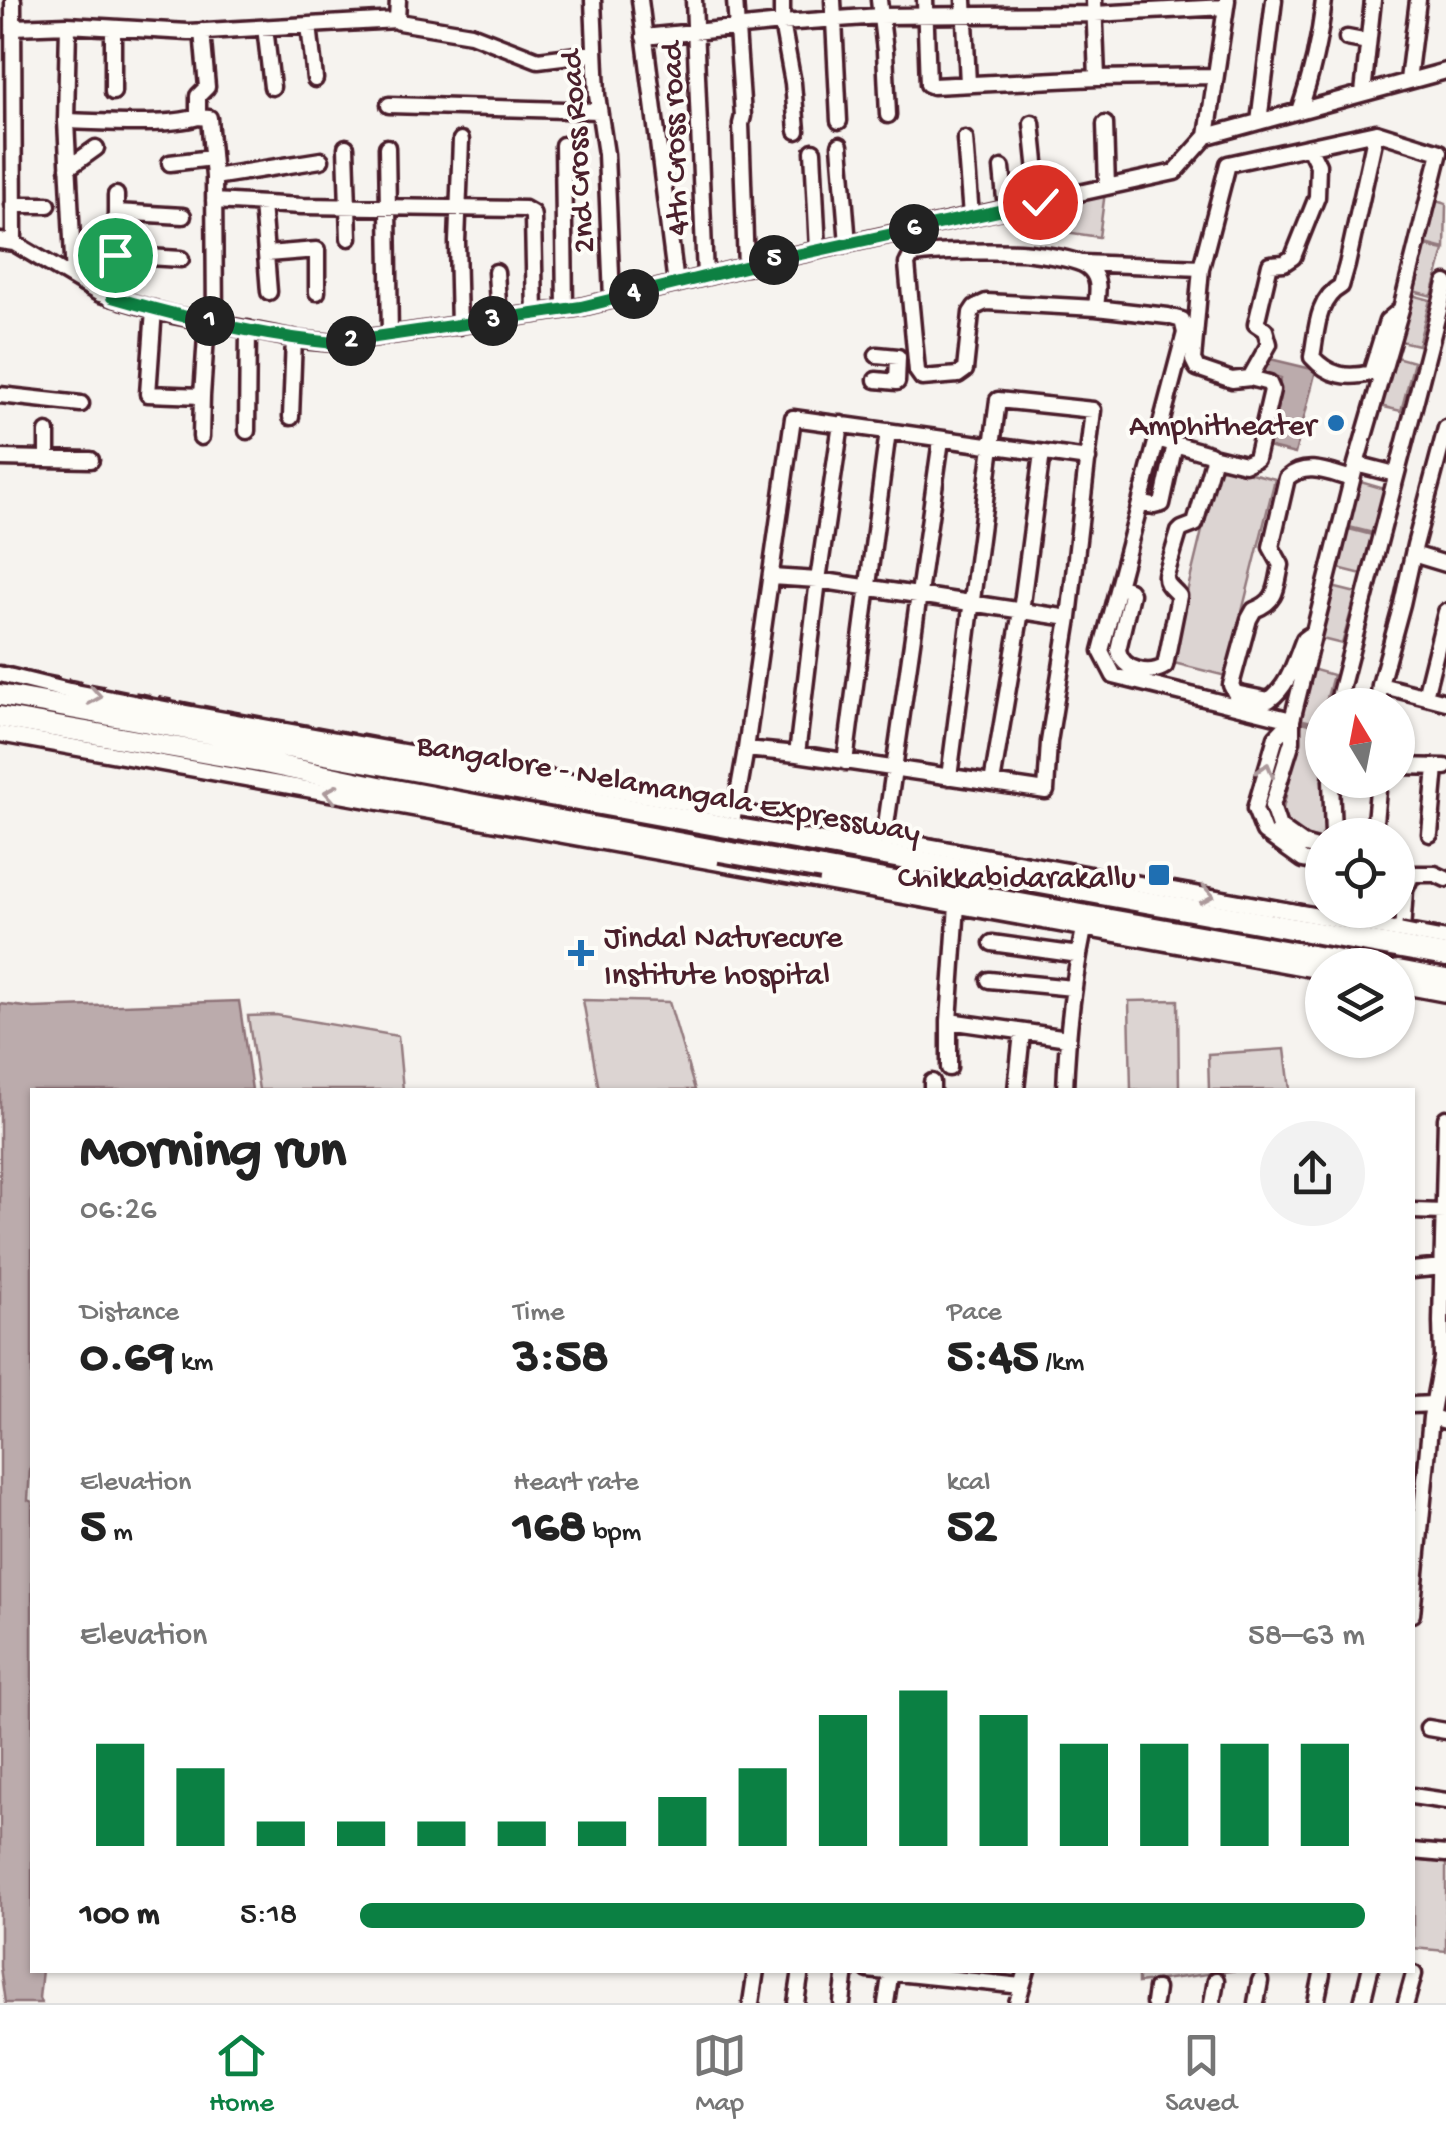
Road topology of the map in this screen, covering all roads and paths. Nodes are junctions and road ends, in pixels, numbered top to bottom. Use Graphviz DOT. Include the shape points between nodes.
graph roads {
  1 [pos="13,0"];
  2 [pos="398,0"];
  3 [pos="593,0"];
  4 [pos="640,0"];
  5 [pos="694,0"];
  6 [pos="734,0"];
  7 [pos="782,0"];
  8 [pos="833,0"];
  9 [pos="879,0"];
  10 [pos="925,0"];
  11 [pos="964,0"];
  12 [pos="1274,0"];
  13 [pos="1324,0"];
  14 [pos="1373,0"];
  15 [pos="1418,0"];
  16 [pos="1226,4"];
  17 [pos="1095,7"];
  18 [pos="880,16"];
  19 [pos="926,17"];
  20 [pos="964,17"];
  21 [pos="834,19"];
  22 [pos="397,20"];
  23 [pos="782,23"];
  24 [pos="68,25"];
  25 [pos="308,25"];
  26 [pos="12,27"];
  27 [pos="265,27"];
  28 [pos="113,28"];
  29 [pos="736,28"];
  30 [pos="202,31"];
  31 [pos="696,32"];
  32 [pos="644,37"];
  33 [pos="1348,38"];
  34 [pos="1368,42"];
  35 [pos="594,53"];
  36 [pos="1446,71"];
  37 [pos="1216,76"];
  38 [pos="1097,78"];
  39 [pos="315,79"];
  40 [pos="1408,80"];
  41 [pos="968,84"];
  42 [pos="272,87"];
  43 [pos="113,92"];
  44 [pos="1363,94"];
  45 [pos="389,105"];
  46 [pos="599,111"];
  47 [pos="1299,111"];
  48 [pos="888,115"];
  49 [pos="198,117"];
  50 [pos="66,121"];
  51 [pos="839,122"];
  52 [pos="1259,122"];
  53 [pos="1032,123"];
  54 [pos="1105,124"];
  55 [pos="796,131"];
  56 [pos="1376,132"];
  57 [pos="1207,136"];
  58 [pos="965,139"];
  59 [pos="461,140"];
  60 [pos="563,145"];
  61 [pos="840,145"];
  62 [pos="388,146"];
  63 [pos="1309,146"];
  64 [pos="346,147"];
  65 [pos="96,148"];
  66 [pos="813,151"];
  67 [pos="212,158"];
  68 [pos="321,160"];
  69 [pos="170,163"];
  70 [pos="68,168"];
  71 [pos="1002,168"];
  72 [pos="214,176"];
  73 [pos="1107,186"];
  74 [pos="116,195"];
  75 [pos="214,201"];
  76 [pos="1040,202"];
  77 [pos="262,204"];
  78 [pos="13,205"];
  79 [pos="48,206"];
  80 [pos="348,206"];
  81 [pos="388,207"];
  82 [pos="458,208"];
  83 [pos="1006,209"];
  84 [pos="116,212"];
  85 [pos="183,216"];
  86 [pos="972,216"];
  87 [pos="349,238"];
  88 [pos="7,242"];
  89 [pos="848,244"];
  90 [pos="818,250"];
  91 [pos="267,254"];
  92 [pos="115,255"];
  93 [pos="181,259"];
  94 [pos="1081,262"];
  95 [pos="746,267"];
  96 [pos="1201,268"];
  97 [pos="496,272"];
  98 [pos="704,277"];
  99 [pos="74,278"];
  100 [pos="1446,283"];
  101 [pos="676,284"];
  102 [pos="269,292"];
  103 [pos="316,292"];
  104 [pos="112,297"];
  105 [pos="612,299"];
  106 [pos="1096,308"];
  107 [pos="154,309"];
  108 [pos="565,309"];
  109 [pos="1400,309"];
  110 [pos="535,314"];
  111 [pos="499,320"];
  112 [pos="211,322"];
  113 [pos="459,326"];
  114 [pos="248,329"];
  115 [pos="390,335"];
  116 [pos="294,338"];
  117 [pos="877,355"];
  118 [pos="916,356"];
  119 [pos="898,357"];
  120 [pos="1250,378"];
  121 [pos="876,380"];
  122 [pos="0,396"];
  123 [pos="202,396"];
  124 [pos="80,404"];
  125 [pos="291,418"];
  126 [pos="841,424"];
  127 [pos="888,431"];
  128 [pos="47,432"];
  129 [pos="247,432"];
  130 [pos="1445,435"];
  131 [pos="201,437"];
  132 [pos="1157,439"];
  133 [pos="942,440"];
  134 [pos="1175,444"];
  135 [pos="992,446"];
  136 [pos="1042,453"];
  137 [pos="1212,456"];
  138 [pos="0,458"];
  139 [pos="47,458"];
  140 [pos="1088,459"];
  141 [pos="91,460"];
  142 [pos="1354,471"];
  143 [pos="1396,474"];
  144 [pos="1140,503"];
  145 [pos="1413,554"];
  146 [pos="1446,564"];
  147 [pos="771,577"];
  148 [pos="818,580"];
  149 [pos="1119,586"];
  150 [pos="866,589"];
  151 [pos="918,596"];
  152 [pos="972,604"];
  153 [pos="1021,611"];
  154 [pos="1446,612"];
  155 [pos="1069,618"];
  156 [pos="1314,633"];
  157 [pos="0,674"];
  158 [pos="1380,685"];
  159 [pos="0,687"];
  160 [pos="1341,688"];
  161 [pos="1380,688"];
  162 [pos="0,695"];
  163 [pos="1425,696"];
  164 [pos="1446,702"];
  165 [pos="59,705"];
  166 [pos="0,718"];
  167 [pos="1292,720"];
  168 [pos="0,734"];
  169 [pos="746,749"];
  170 [pos="797,754"];
  171 [pos="845,762"];
  172 [pos="1415,766"];
  173 [pos="1441,767"];
  174 [pos="895,770"];
  175 [pos="949,777"];
  176 [pos="992,783"];
  177 [pos="735,811"];
  178 [pos="768,817"];
  179 [pos="789,820"];
  180 [pos="1430,834"];
  181 [pos="884,839"];
  182 [pos="1305,860"];
  183 [pos="759,870"];
  184 [pos="782,872"];
  185 [pos="1415,877"];
  186 [pos="1446,879"];
  187 [pos="957,905"];
  188 [pos="1402,928"];
  189 [pos="1084,929"];
  190 [pos="1402,931"];
  191 [pos="1446,939"];
  192 [pos="992,943"];
  193 [pos="1079,955"];
  194 [pos="1305,955"];
  195 [pos="1446,956"];
  196 [pos="1305,968"];
  197 [pos="1415,974"];
  198 [pos="989,980"];
  199 [pos="1446,980"];
  200 [pos="1073,988"];
  201 [pos="1415,988"];
  202 [pos="1446,994"];
  203 [pos="949,1020"];
  204 [pos="1022,1032"];
  205 [pos="1068,1038"];
  206 [pos="949,1068"];
  207 [pos="1016,1088"];
  208 [pos="1065,1088"];
  209 [pos="1446,1118"];
  210 [pos="1415,1211"];
  211 [pos="1444,1212"];
  212 [pos="1443,1267"];
  213 [pos="1415,1270"];
  214 [pos="1437,1414"];
  215 [pos="1415,1590"];
  216 [pos="1428,1728"];
  217 [pos="1446,1730"];
  218 [pos="1415,1796"];
  219 [pos="1446,1801"];
  220 [pos="1415,1851"];
  221 [pos="1446,1854"];
  222 [pos="756,1973"];
  223 [pos="801,1973"];
  224 [pos="846,1973"];
  225 [pos="891,1973"];
  226 [pos="900,1973"];
  227 [pos="1025,1973"];
  228 [pos="1369,1973"];
  229 [pos="1322,1974"];
  230 [pos="1414,1974"];
  231 [pos="1216,1980"];
  232 [pos="1260,1981"];
  233 [pos="1022,1986"];
  234 [pos="751,2003"];
  235 [pos="796,2003"];
  236 [pos="842,2003"];
  237 [pos="886,2003"];
  238 [pos="1017,2003"];
  239 [pos="1212,2003"];
  240 [pos="1256,2003"];
  241 [pos="1316,2003"];
  242 [pos="1362,2003"];
  243 [pos="1406,2003"];
  1 -- 26 [label="street"];
  2 -- 22 [label="street"];
  3 -- 35 [label="street, 2nd Cross Road"];
  4 -- 32 [label="street"];
  5 -- 31 [label="street, 4th Cross road"];
  6 -- 29 [label="street"];
  7 -- 23 [label="street"];
  8 -- 21 [label="street"];
  9 -- 18 [label="street"];
  10 -- 19 [label="street"];
  11 -- 20 [label="street"];
  12 -- 52 [label="street"];
  13 -- 47 [label="street"];
  14 -- 34 [label="street"];
  15 -- 40 [label="street"];
  16 -- 17 [label="street"];
  16 -- 37 [label="street"];
  17 -- 20 [label="street"];
  17 -- 38 [label="street"];
  18 -- 19 [label="street"];
  18 -- 21 [label="street"];
  18 -- 48 [label="street"];
  19 -- 20 [label="street"];
  19 -- 41 [label="street" via="928,84"];
  20 -- 41 [label="street"];
  21 -- 23 [label="street"];
  21 -- 51 [label="street"];
  22 -- 25 [label="street"];
  22 -- 35 [label="street" via="472,34 538,60"];
  23 -- 29 [label="street"];
  23 -- 55 [label="street"];
  24 -- 26 [label="street"];
  24 -- 28 [label="street"];
  24 -- 50 [label="street"];
  25 -- 27 [label="street"];
  25 -- 39 [label="street"];
  26 -- 78 [label="street"];
  27 -- 30 [label="street"];
  27 -- 42 [label="street"];
  28 -- 30 [label="street"];
  28 -- 43 [label="street"];
  29 -- 31 [label="street"];
  29 -- 95 [label="street"];
  30 -- 49 [label="street" via="207,87 198,96"];
  31 -- 32 [label="street"];
  31 -- 98 [label="street, 4th Cross road"];
  32 -- 101 [label="street"];
  33 -- 34 [label="street"];
  34 -- 44 [label="street"];
  35 -- 46 [label="street, 2nd Cross Road"];
  36 -- 40 [label="street"];
  37 -- 38 [label="street"];
  37 -- 57 [label="street"];
  38 -- 41 [label="street"];
  40 -- 44 [label="street"];
  44 -- 47 [label="street"];
  45 -- 46 [label="street"];
  46 -- 105 [label="street, 2nd Cross Road"];
  47 -- 52 [label="street"];
  49 -- 50 [label="street"];
  49 -- 67 [label="street" via="209,118"];
  50 -- 70 [label="street"];
  52 -- 57 [label="street"];
  53 -- 76 [label="street"];
  54 -- 73 [label="street"];
  56 -- 63 [label="street"];
  56 -- 109 [label="street" via="1440,152"];
  56 -- 109 [label="street" via="1347,265 1341,286 1322,306 1312,357 1324,370 1354,377 1371,373 1387,321"];
  57 -- 73 [label="street" via="1175,172"];
  58 -- 86 [label="street"];
  59 -- 82 [label="street"];
  60 -- 108 [label="street"];
  61 -- 89 [label="street"];
  62 -- 81 [label="street"];
  63 -- 96 [label="street" via="1228,164"];
  63 -- 120 [label="street" via="1318,165 1317,197 1293,258 1270,264 1256,324 1268,344"];
  64 -- 80 [label="street"];
  65 -- 70 [label="street"];
  66 -- 90 [label="street"];
  67 -- 69 [label="street"];
  67 -- 72 [label="street"];
  68 -- 72 [label="street"];
  70 -- 99 [label="street"];
  71 -- 83 [label="street"];
  72 -- 75 [label="street"];
  73 -- 76 [label="street"];
  74 -- 84 [label="street"];
  75 -- 77 [label="street"];
  75 -- 112 [label="street"];
  76 -- 83 [label="street"];
  77 -- 80 [label="street"];
  77 -- 91 [label="street"];
  78 -- 79 [label="street"];
  78 -- 88 [label="street"];
  80 -- 81 [label="street"];
  80 -- 87 [label="street"];
  81 -- 82 [label="street"];
  81 -- 115 [label="street"];
  82 -- 110 [label="street" via="532,212"];
  82 -- 113 [label="street"];
  83 -- 86 [label="street"];
  84 -- 85 [label="street"];
  84 -- 92 [label="street"];
  86 -- 89 [label="street"];
  88 -- 99 [label="street"];
  89 -- 90 [label="street"];
  90 -- 95 [label="street"];
  91 -- 102 [label="street"];
  91 -- 103 [label="street" via="317,250"];
  92 -- 93 [label="street"];
  92 -- 104 [label="street"];
  94 -- 96 [label="street"];
  94 -- 106 [label="street" via="1098,286"];
  94 -- 118 [label="street" via="1028,253 915,255 908,264"];
  95 -- 98 [label="street"];
  96 -- 120 [label="street" via="1193,360 1197,368 1232,380"];
  97 -- 111 [label="street"];
  98 -- 101 [label="street"];
  99 -- 104 [label="street"];
  100 -- 143 [label="street"];
  101 -- 105 [label="street"];
  104 -- 107 [label="street"];
  105 -- 108 [label="street"];
  106 -- 118 [label="street" via="986,302 971,312 962,373 922,378"];
  106 -- 132 [label="street" via="1182,320 1185,332"];
  107 -- 112 [label="street"];
  107 -- 123 [label="street" via="148,394"];
  108 -- 110 [label="street"];
  109 -- 142 [label="street"];
  110 -- 111 [label="street"];
  111 -- 113 [label="street"];
  112 -- 114 [label="street"];
  112 -- 123 [label="street"];
  113 -- 115 [label="street"];
  114 -- 116 [label="street"];
  114 -- 129 [label="street"];
  115 -- 116 [label="street" via="335,343"];
  116 -- 125 [label="street"];
  117 -- 119 [label="street"];
  118 -- 119 [label="street"];
  119 -- 121 [label="street" via="897,382"];
  120 -- 137 [label="street" via="1269,382 1272,390 1256,459 1245,464"];
  122 -- 124 [label="street"];
  123 -- 131 [label="street"];
  126 -- 127 [label="street"];
  126 -- 147 [label="street" via="792,418"];
  126 -- 148 [label="street"];
  127 -- 133 [label="street"];
  127 -- 150 [label="street"];
  128 -- 139 [label="street"];
  130 -- 145 [label="street"];
  132 -- 134 [label="street"];
  132 -- 144 [label="street"];
  133 -- 135 [label="street"];
  133 -- 151 [label="street"];
  134 -- 137 [label="street"];
  134 -- 144 [label="street" via="1162,504"];
  135 -- 136 [label="street"];
  135 -- 140 [label="street" via="998,400 1093,410"];
  135 -- 152 [label="street"];
  136 -- 140 [label="street"];
  136 -- 153 [label="street"];
  137 -- 149 [label="street" via="1194,524 1179,532 1166,575 1178,596 1161,670 1120,660 1130,594"];
  138 -- 139 [label="street"];
  139 -- 141 [label="street"];
  140 -- 155 [label="street"];
  142 -- 143 [label="street"];
  142 -- 156 [label="street"];
  142 -- 156 [label="street" via="1305,468 1287,478 1270,547 1282,564 1274,598 1249,619 1230,685 1236,693 1268,700 1286,683 1304,639"];
  143 -- 160 [label="street"];
  144 -- 149 [label="street"];
  145 -- 146 [label="street"];
  145 -- 158 [label="street"];
  147 -- 148 [label="street"];
  147 -- 169 [label="street"];
  148 -- 150 [label="street"];
  148 -- 170 [label="street"];
  149 -- 167 [label="street" via="1101,651 1114,676"];
  150 -- 151 [label="street"];
  150 -- 171 [label="street"];
  151 -- 152 [label="street"];
  151 -- 174 [label="street"];
  152 -- 153 [label="street"];
  152 -- 175 [label="street"];
  153 -- 155 [label="street"];
  153 -- 176 [label="street"];
  154 -- 163 [label="street"];
  155 -- 176 [label="street" via="1046,791"];
  156 -- 167 [label="street"];
  157 -- 177 [label="street, one-way" via="69,692"];
  158 -- 161 [label="street"];
  158 -- 163 [label="street"];
  159 -- 165 [label="highway"];
  162 -- 165 [label="highway, Bangalore - Nelamangala Expressway"];
  163 -- 164 [label="street"];
  165 -- 195 [label="highway, Bangalore - Nelamangala Expressway, bridge"];
  166 -- 194 [label="highway, Bangalore - Nelamangala Expressway, bridge"];
  167 -- 182 [label="street" via="1276,737 1255,809 1264,832"];
  183 -- 168 [label="street, one-way"];
  169 -- 170 [label="street"];
  169 -- 177 [label="street"];
  170 -- 171 [label="street"];
  171 -- 174 [label="street"];
  172 -- 173 [label="street"];
  173 -- 180 [label="street"];
  174 -- 175 [label="street"];
  174 -- 181 [label="street"];
  175 -- 176 [label="street"];
  177 -- 178 [label="street"];
  178 -- 179 [label="street"];
  178 -- 183 [label="street"];
  179 -- 181 [label="street"];
  179 -- 184 [label="street"];
  181 -- 190 [label="street, one-way"];
  183 -- 184 [label="street"];
  184 -- 187 [label="street"];
  185 -- 186 [label="street"];
  187 -- 189 [label="street"];
  187 -- 203 [label="street"];
  188 -- 190 [label="street"];
  189 -- 193 [label="street"];
  189 -- 196 [label="street"];
  190 -- 191 [label="street"];
  192 -- 193 [label="street"];
  193 -- 200 [label="street"];
  197 -- 199 [label="highway"];
  198 -- 200 [label="street"];
  200 -- 205 [label="street"];
  201 -- 202 [label="street"];
  203 -- 204 [label="street"];
  203 -- 206 [label="street"];
  204 -- 205 [label="street"];
  204 -- 207 [label="street"];
  205 -- 208 [label="street"];
  209 -- 211 [label="street"];
  210 -- 211 [label="street"];
  211 -- 212 [label="street"];
  212 -- 213 [label="street"];
  212 -- 214 [label="street"];
  214 -- 215 [label="street"];
  216 -- 217 [label="street"];
  218 -- 219 [label="street"];
  220 -- 221 [label="street"];
  222 -- 234 [label="street"];
  223 -- 235 [label="street"];
  224 -- 236 [label="street"];
  225 -- 237 [label="street"];
  226 -- 233 [label="street"];
  227 -- 233 [label="street"];
  228 -- 242 [label="street"];
  229 -- 241 [label="street"];
  230 -- 243 [label="street"];
  231 -- 239 [label="street"];
  232 -- 240 [label="street"];
  233 -- 238 [label="street"];
}
